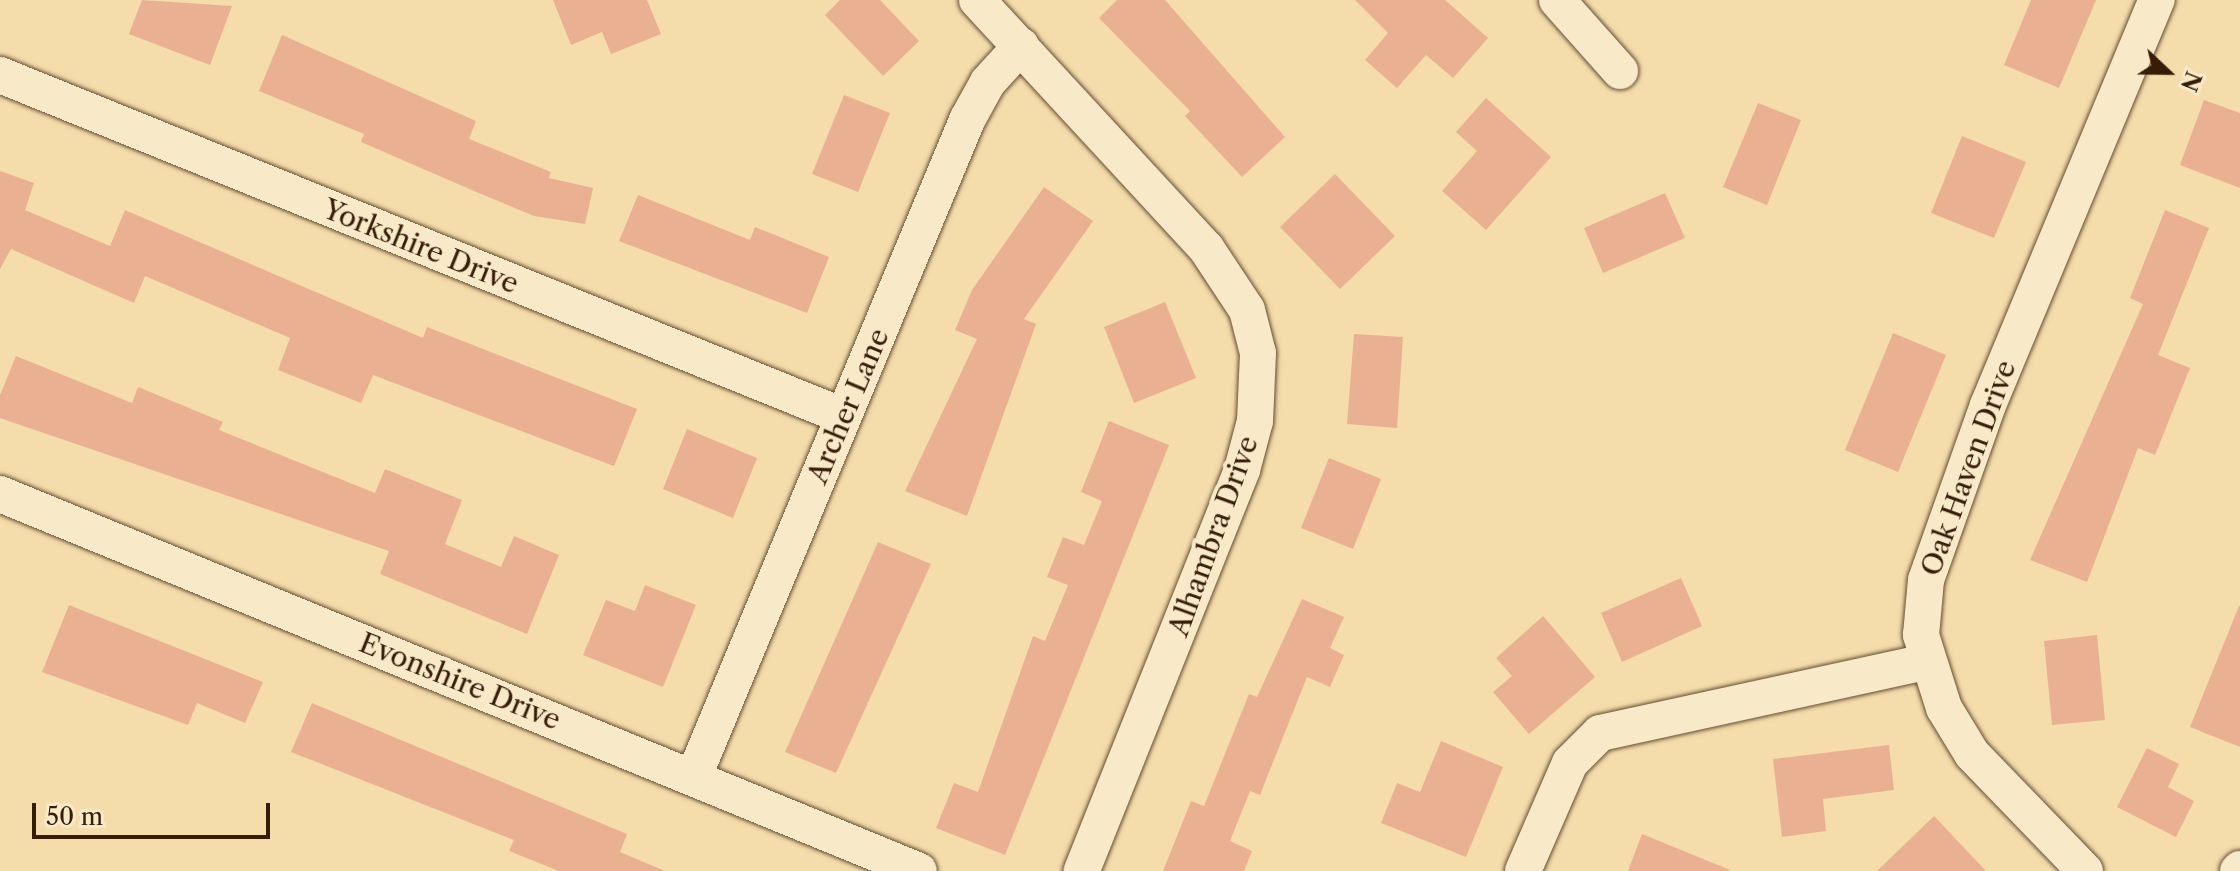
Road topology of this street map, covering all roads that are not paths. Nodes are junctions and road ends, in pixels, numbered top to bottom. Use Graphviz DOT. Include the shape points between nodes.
graph roads {
  1 [pos="977,0"];
  2 [pos="1557,0"];
  3 [pos="2157,0"];
  4 [pos="1021,46"];
  5 [pos="1620,71"];
  6 [pos="0,75"];
  7 [pos="843,416"];
  8 [pos="0,494"];
  9 [pos="1926,662"];
  10 [pos="694,776"];
  11 [pos="919,871"];
  12 [pos="1082,871"];
  13 [pos="1523,871"];
  14 [pos="2085,871"];
  1 -- 4 [label="street, Alhambra Drive"];
  2 -- 5 [label="street"];
  3 -- 9 [label="street, Oak Haven Drive" via="1938,540 1926,580"];
  4 -- 7 [label="street, Archer Lane" via="988,82 967,120"];
  4 -- 12 [label="street, Alhambra Drive" via="1206,248 1247,310 1258,353 1255,421 1242,470"];
  6 -- 7 [label="street, Yorkshire Drive"];
  7 -- 10 [label="street, Archer Lane"];
  8 -- 10 [label="street, Evonshire Drive"];
  9 -- 13 [label="street" via="1600,733 1570,763"];
  9 -- 14 [label="street" via="1972,754"];
  10 -- 11 [label="street, Evonshire Drive"];
}
